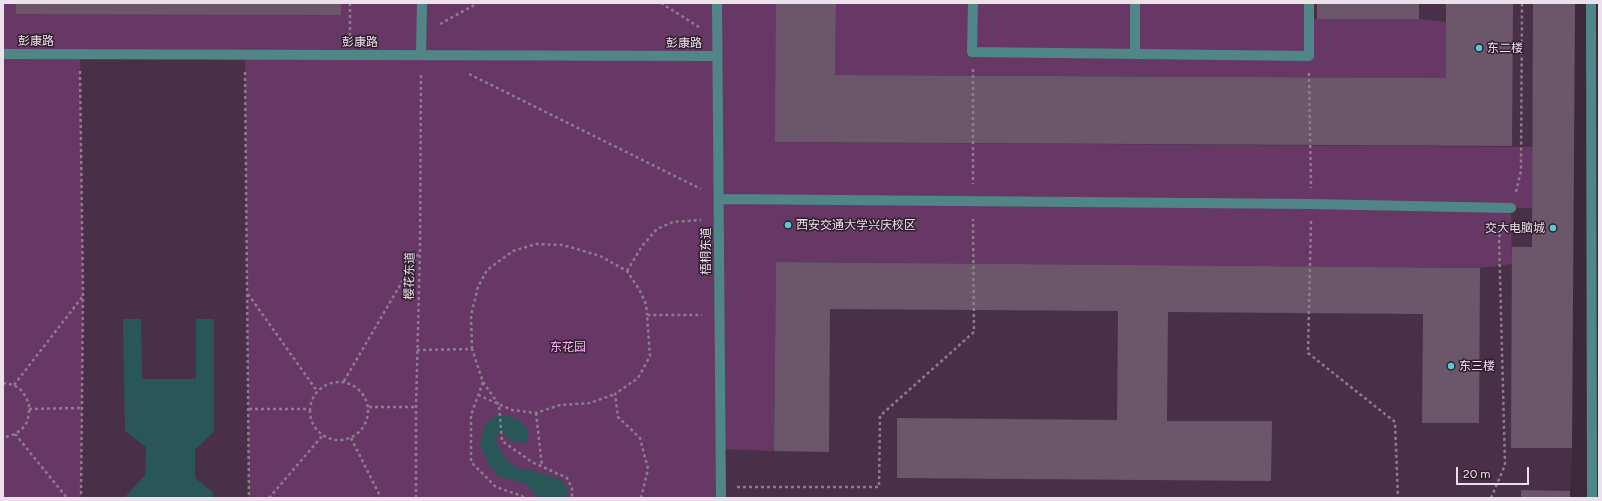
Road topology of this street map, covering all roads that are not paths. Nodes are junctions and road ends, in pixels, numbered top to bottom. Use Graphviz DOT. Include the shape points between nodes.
graph roads {
  1 [pos="422,3"];
  2 [pos="717,3"];
  3 [pos="973,3"];
  4 [pos="1135,3"];
  5 [pos="1309,3"];
  6 [pos="1591,3"];
  7 [pos="3,54"];
  8 [pos="1135,54"];
  9 [pos="421,55"];
  10 [pos="716,56"];
  11 [pos="719,198"];
  12 [pos="1511,208"];
  13 [pos="721,498"];
  14 [pos="1592,498"];
  1 -- 9 [label="street"];
  2 -- 10 [label="street, 梧桐东道"];
  3 -- 8 [label="street" via="972,52"];
  4 -- 8 [label="street"];
  5 -- 8 [label="street" via="1309,56"];
  6 -- 14 [label="street"];
  7 -- 9 [label="street, 彭康路"];
  9 -- 10 [label="street, 彭康路"];
  10 -- 11 [label="street, 梧桐东道"];
  11 -- 12 [label="street"];
  11 -- 13 [label="street, 梧桐东道"];
}
